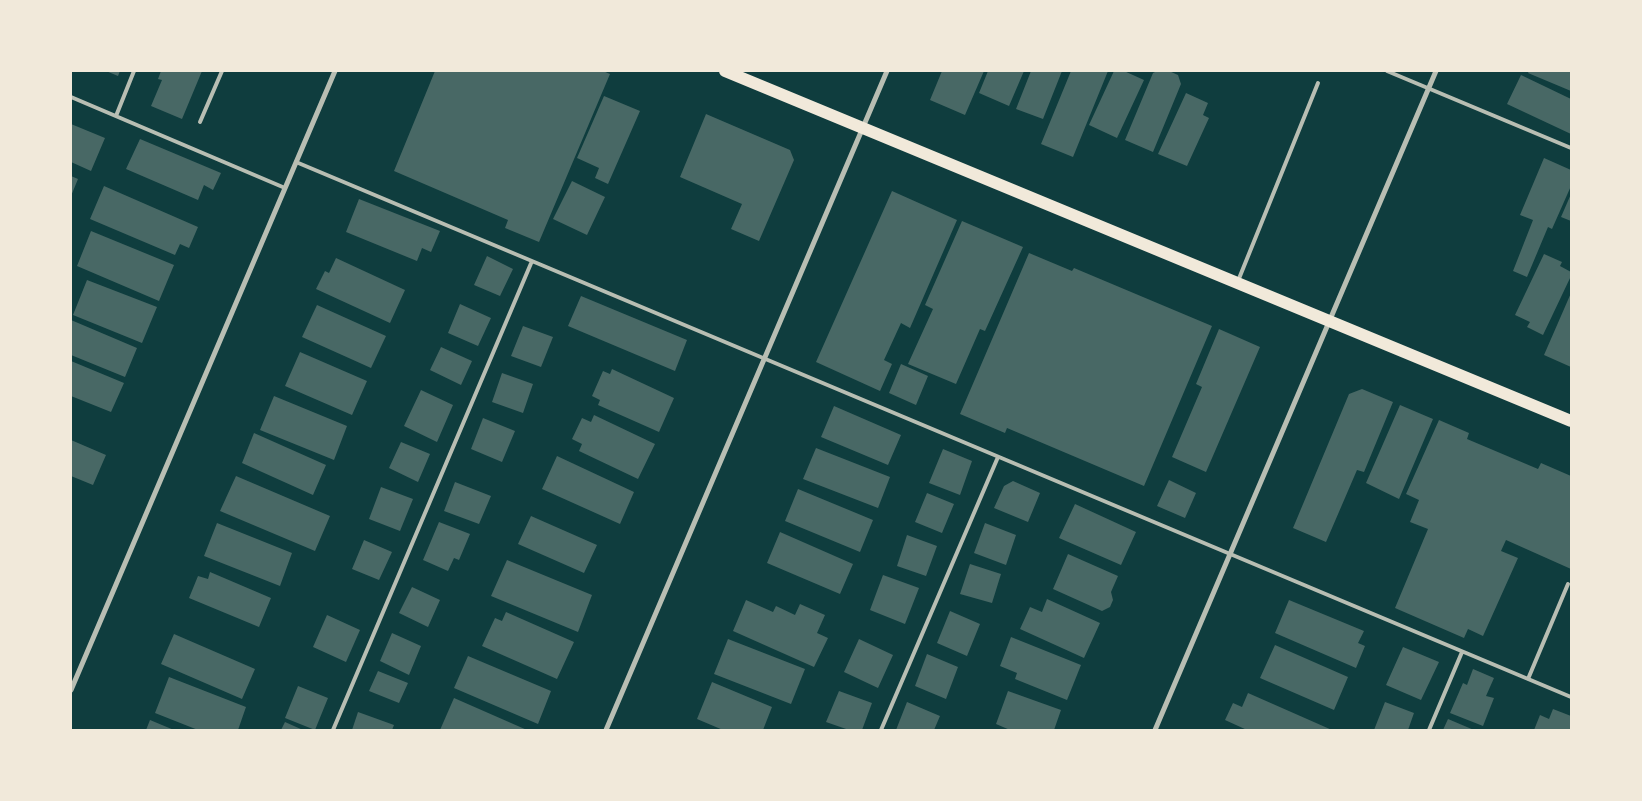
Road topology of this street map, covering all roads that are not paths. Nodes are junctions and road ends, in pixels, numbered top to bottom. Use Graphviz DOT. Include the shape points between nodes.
graph roads {
  1 [pos="134,71"];
  2 [pos="222,71"];
  3 [pos="335,71"];
  4 [pos="725,71"];
  5 [pos="887,71"];
  6 [pos="1386,71"];
  7 [pos="1436,71"];
  8 [pos="1318,83"];
  9 [pos="1428,88"];
  10 [pos="71,97"];
  11 [pos="116,116"];
  12 [pos="200,122"];
  13 [pos="862,128"];
  14 [pos="1571,148"];
  15 [pos="296,162"];
  16 [pos="285,188"];
  17 [pos="532,261"];
  18 [pos="1238,283"];
  19 [pos="1329,320"];
  20 [pos="764,358"];
  21 [pos="1571,421"];
  22 [pos="998,457"];
  23 [pos="1230,554"];
  24 [pos="1568,584"];
  25 [pos="1462,652"];
  26 [pos="1528,679"];
  27 [pos="71,690"];
  28 [pos="1571,697"];
  29 [pos="333,730"];
  30 [pos="606,730"];
  31 [pos="881,730"];
  32 [pos="1155,730"];
  33 [pos="1429,730"];
  1 -- 11 [label="lane"];
  2 -- 12 [label="lane"];
  3 -- 15 [label="street"];
  4 -- 13 [label="main road"];
  5 -- 13 [label="street"];
  6 -- 9 [label="lane"];
  7 -- 9 [label="street"];
  8 -- 18 [label="lane"];
  9 -- 14 [label="lane"];
  9 -- 19 [label="street"];
  10 -- 11 [label="lane"];
  11 -- 16 [label="lane"];
  13 -- 18 [label="main road"];
  13 -- 20 [label="street"];
  15 -- 16 [label="street"];
  15 -- 17 [label="lane"];
  16 -- 27 [label="street"];
  17 -- 20 [label="lane"];
  17 -- 29 [label="lane"];
  18 -- 19 [label="main road"];
  19 -- 21 [label="main road"];
  19 -- 23 [label="street"];
  20 -- 22 [label="lane"];
  20 -- 30 [label="street"];
  22 -- 23 [label="lane"];
  22 -- 31 [label="lane"];
  23 -- 25 [label="lane"];
  23 -- 32 [label="street"];
  24 -- 26 [label="lane"];
  25 -- 26 [label="lane"];
  25 -- 33 [label="lane"];
  26 -- 28 [label="lane"];
}
